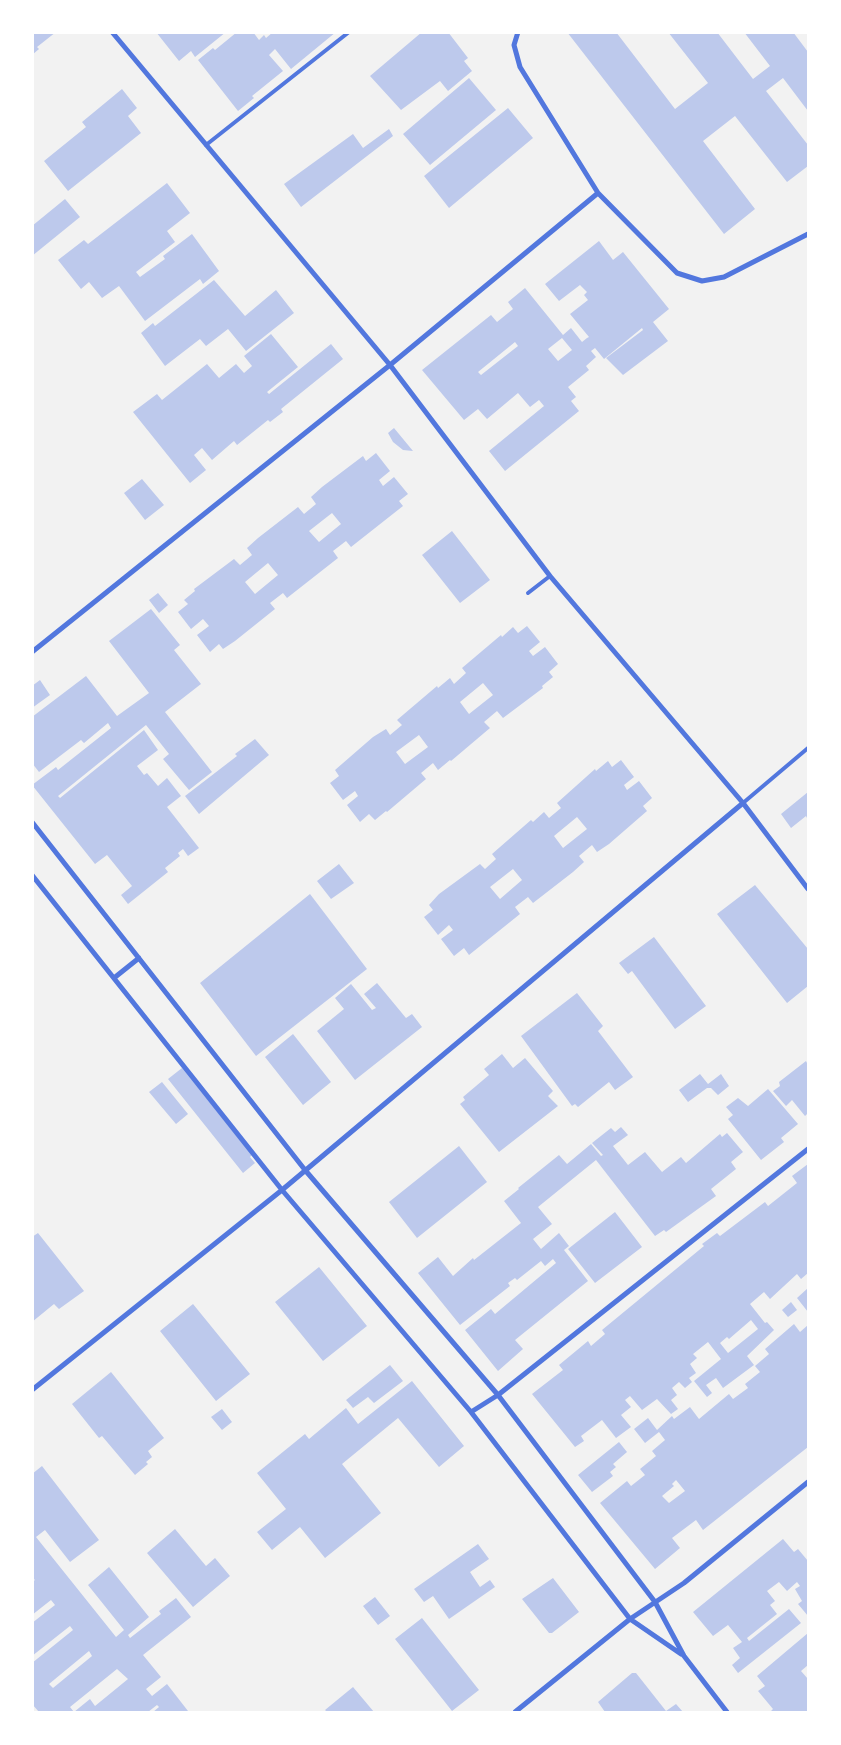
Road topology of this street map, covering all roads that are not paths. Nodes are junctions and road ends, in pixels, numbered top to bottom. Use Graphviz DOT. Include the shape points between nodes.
graph roads {
  1 [pos="112,32"];
  2 [pos="349,32"];
  3 [pos="518,32"];
  4 [pos="206,145"];
  5 [pos="598,193"];
  6 [pos="808,234"];
  7 [pos="390,365"];
  8 [pos="550,576"];
  9 [pos="528,593"];
  10 [pos="32,652"];
  11 [pos="808,748"];
  12 [pos="743,803"];
  13 [pos="32,822"];
  14 [pos="32,875"];
  15 [pos="808,889"];
  16 [pos="139,958"];
  17 [pos="114,978"];
  18 [pos="808,1149"];
  19 [pos="305,1170"];
  20 [pos="282,1190"];
  21 [pos="32,1390"];
  22 [pos="498,1395"];
  23 [pos="471,1412"];
  24 [pos="808,1482"];
  25 [pos="655,1602"];
  26 [pos="630,1619"];
  27 [pos="684,1656"];
  28 [pos="515,1712"];
  29 [pos="727,1712"];
  1 -- 4 [label="street"];
  2 -- 4 [label="lane"];
  3 -- 5 [label="street" via="514,46 520,68"];
  4 -- 7 [label="street"];
  5 -- 6 [label="street" via="677,273 702,281 724,277"];
  5 -- 7 [label="street"];
  7 -- 8 [label="street"];
  7 -- 10 [label="street"];
  8 -- 9 [label="lane"];
  8 -- 12 [label="street"];
  11 -- 12 [label="lane"];
  12 -- 15 [label="street"];
  12 -- 19 [label="street"];
  13 -- 16 [label="street"];
  14 -- 17 [label="street"];
  16 -- 17 [label="street"];
  16 -- 19 [label="street"];
  17 -- 20 [label="street"];
  18 -- 22 [label="street"];
  19 -- 20 [label="street"];
  19 -- 22 [label="street"];
  20 -- 21 [label="street"];
  20 -- 23 [label="street"];
  22 -- 23 [label="street"];
  22 -- 25 [label="street"];
  23 -- 26 [label="street"];
  24 -- 25 [label="street" via="684,1583"];
  25 -- 26 [label="street"];
  25 -- 27 [label="street"];
  26 -- 27 [label="street"];
  26 -- 28 [label="street"];
  27 -- 29 [label="street"];
}
